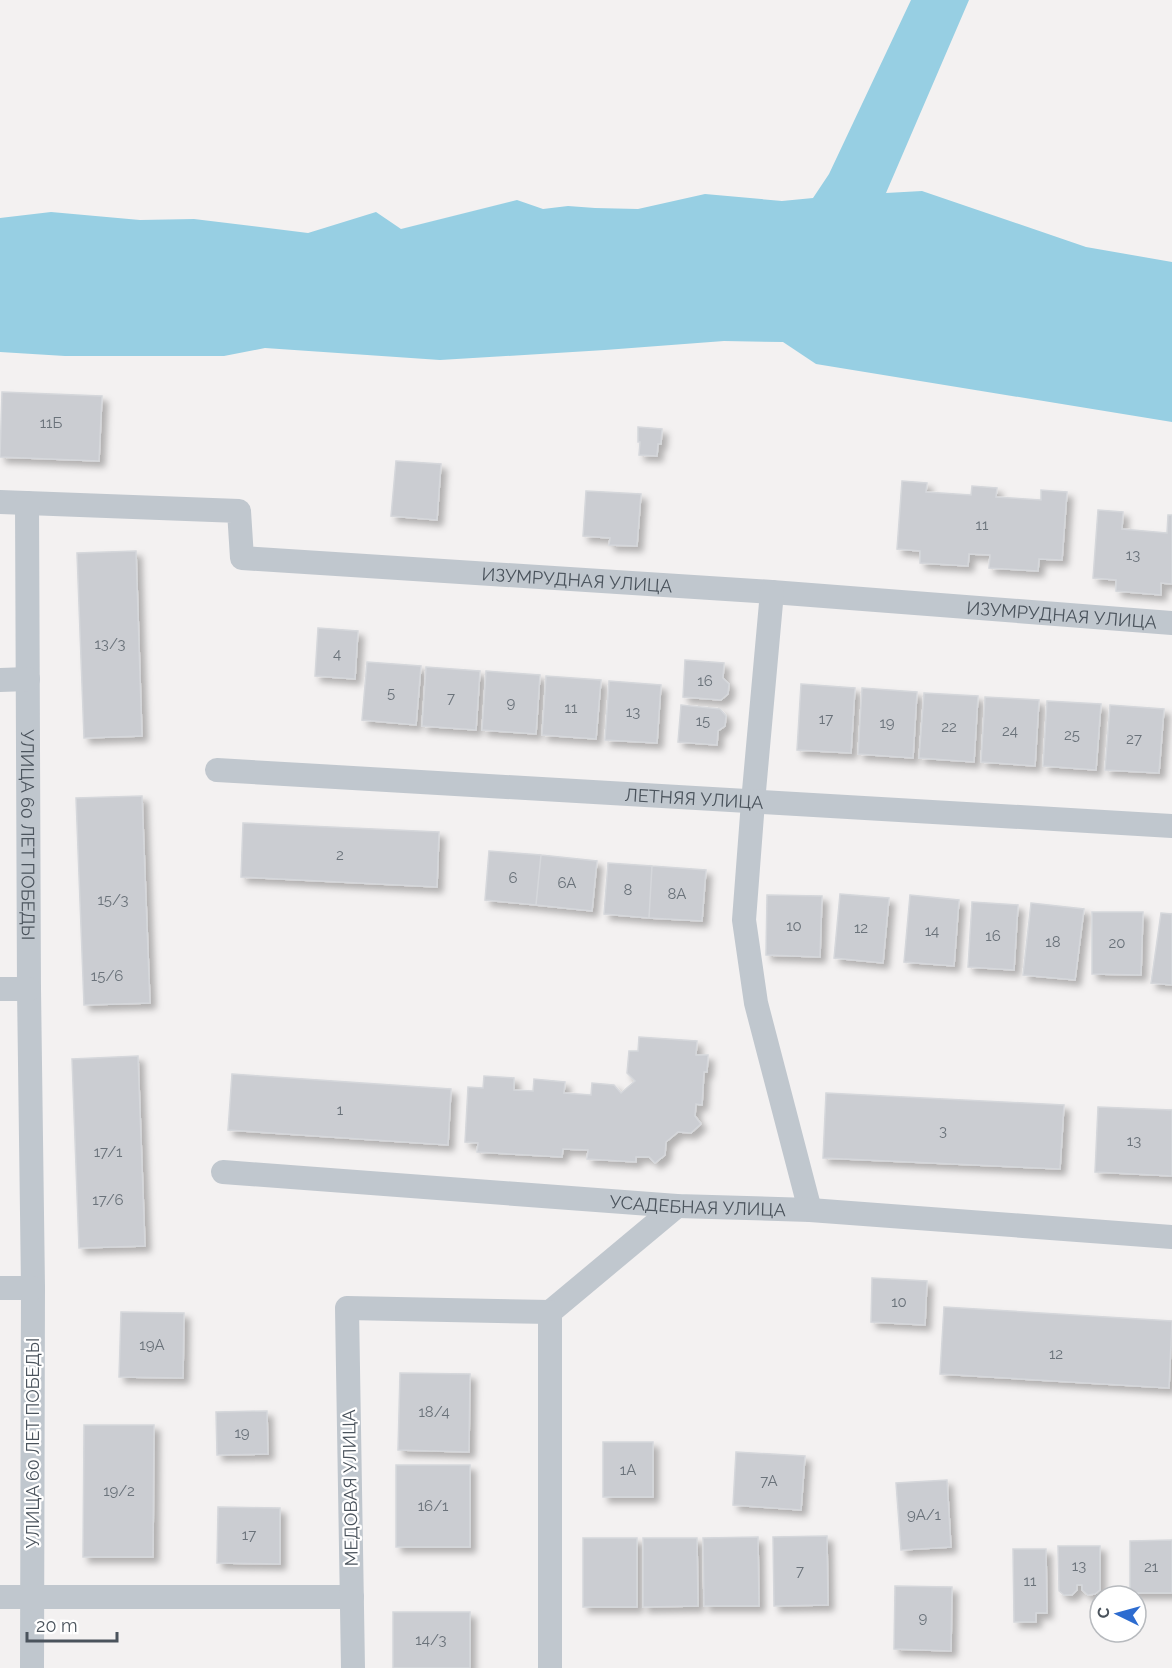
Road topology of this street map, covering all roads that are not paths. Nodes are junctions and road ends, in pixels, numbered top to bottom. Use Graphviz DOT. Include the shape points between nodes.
graph roads {
  1 [pos="0,502"];
  2 [pos="27,503"];
  3 [pos="772,592"];
  4 [pos="1172,623"];
  5 [pos="28,679"];
  6 [pos="0,680"];
  7 [pos="217,770"];
  8 [pos="753,802"];
  9 [pos="1172,826"];
  10 [pos="0,989"];
  11 [pos="29,989"];
  12 [pos="223,1172"];
  13 [pos="677,1206"];
  14 [pos="810,1210"];
  15 [pos="1172,1237"];
  16 [pos="0,1288"];
  17 [pos="33,1288"];
  18 [pos="550,1312"];
  19 [pos="0,1597"];
  20 [pos="32,1597"];
  21 [pos="352,1597"];
  22 [pos="32,1668"];
  23 [pos="353,1668"];
  24 [pos="550,1668"];
  1 -- 2 [label="street"];
  2 -- 3 [label="street, ИЗУМРУДНАЯ УЛИЦА" via="239,511 242,558"];
  2 -- 5 [label="street, УЛИЦА 60 ЛЕТ ПОБЕДЫ"];
  3 -- 4 [label="street, ИЗУМРУДНАЯ УЛИЦА"];
  3 -- 8 [label="street"];
  5 -- 6 [label="street"];
  5 -- 11 [label="street, УЛИЦА 60 ЛЕТ ПОБЕДЫ"];
  7 -- 8 [label="street, ЛЕТНЯЯ УЛИЦА"];
  8 -- 9 [label="street, ЛЕТНЯЯ УЛИЦА"];
  8 -- 14 [label="street" via="744,920 756,1003"];
  10 -- 11 [label="street"];
  11 -- 17 [label="street, УЛИЦА 60 ЛЕТ ПОБЕДЫ"];
  12 -- 13 [label="street, УСАДЕБНАЯ УЛИЦА"];
  13 -- 14 [label="street, УСАДЕБНАЯ УЛИЦА"];
  13 -- 18 [label="street"];
  14 -- 15 [label="street, УСАДЕБНАЯ УЛИЦА"];
  16 -- 17 [label="street"];
  17 -- 20 [label="street, УЛИЦА 60 ЛЕТ ПОБЕДЫ"];
  18 -- 21 [label="street, МЕДОВАЯ УЛИЦА" via="347,1308"];
  18 -- 24 [label="street"];
  19 -- 20 [label="street"];
  20 -- 21 [label="street"];
  20 -- 22 [label="street, УЛИЦА 60 ЛЕТ ПОБЕДЫ"];
  21 -- 23 [label="street, МЕДОВАЯ УЛИЦА"];
}
